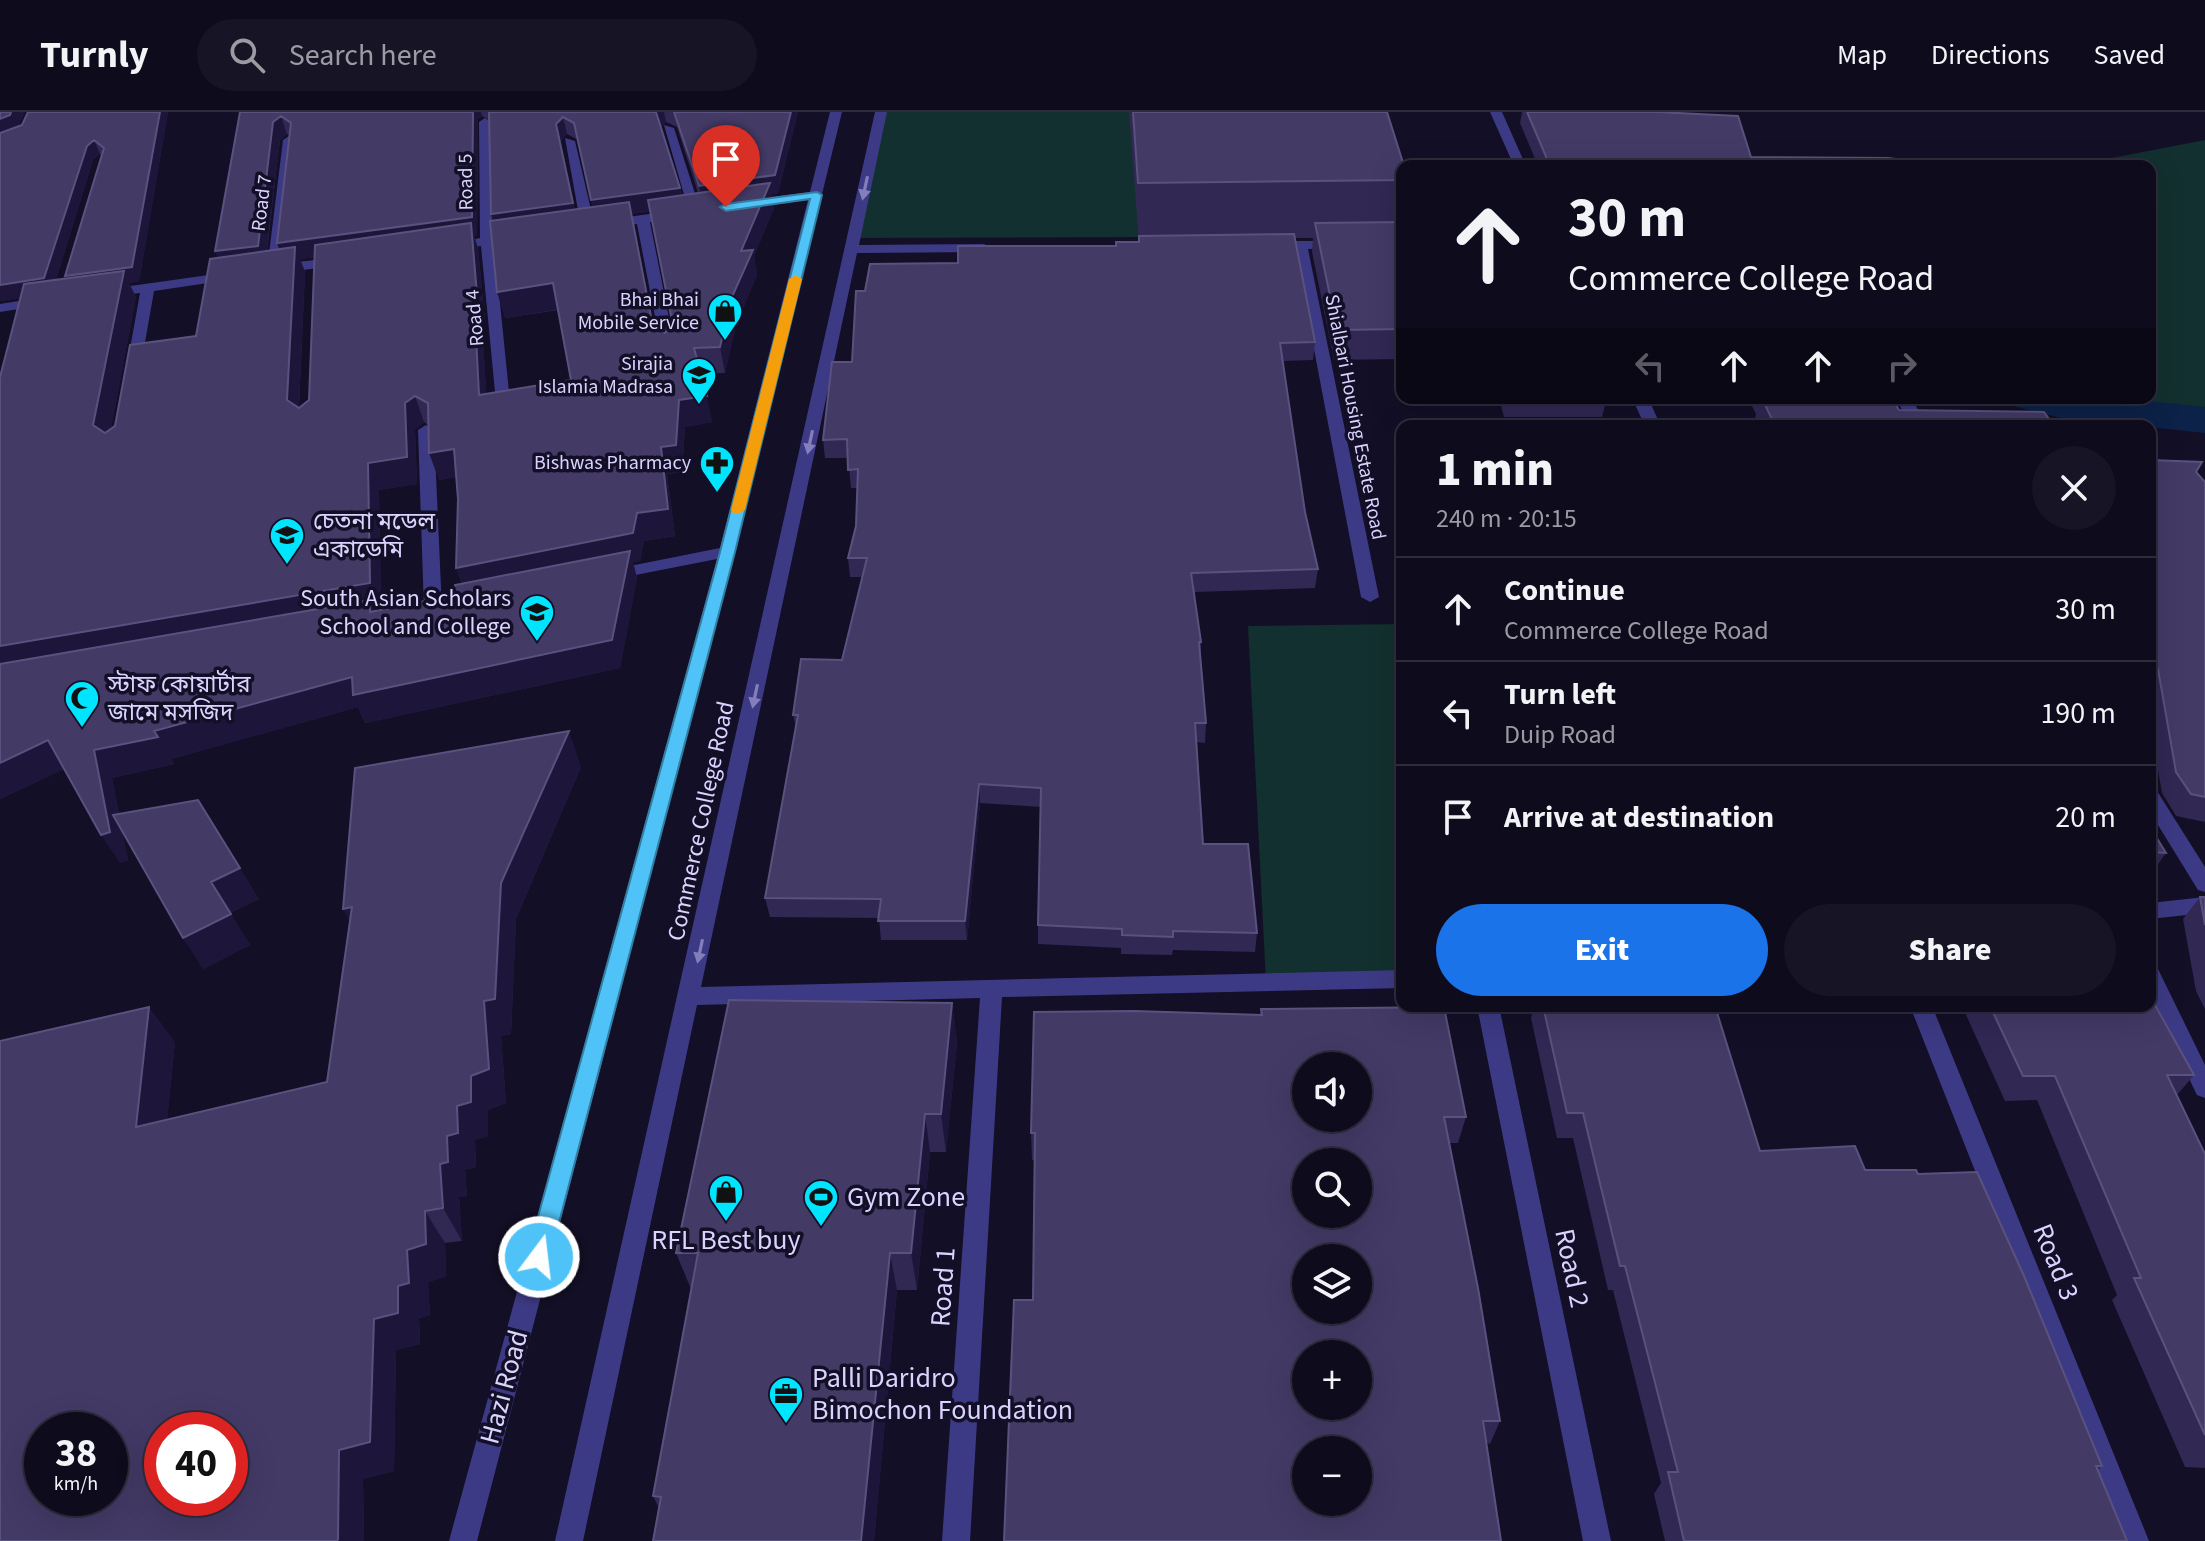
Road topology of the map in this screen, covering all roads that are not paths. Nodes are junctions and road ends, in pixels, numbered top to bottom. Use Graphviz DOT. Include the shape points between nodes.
graph roads {
  1 [pos="836,112"];
  2 [pos="881,112"];
  3 [pos="1496,112"];
  4 [pos="485,122"];
  5 [pos="668,128"];
  6 [pos="289,140"];
  7 [pos="569,141"];
  8 [pos="1517,160"];
  9 [pos="817,195"];
  10 [pos="741,205"];
  11 [pos="711,209"];
  12 [pos="695,212"];
  13 [pos="643,219"];
  14 [pos="530,235"];
  15 [pos="487,241"];
  16 [pos="1359,244"];
  17 [pos="1255,245"];
  18 [pos="1301,245"];
  19 [pos="440,247"];
  20 [pos="991,248"];
  21 [pos="852,249"];
  22 [pos="362,258"];
  23 [pos="274,270"];
  24 [pos="258,272"];
  25 [pos="242,275"];
  26 [pos="148,288"];
  27 [pos="89,295"];
  28 [pos="60,299"];
  29 [pos="0,308"];
  30 [pos="669,353"];
  31 [pos="502,392"];
  32 [pos="129,393"];
  33 [pos="426,430"];
  34 [pos="727,552"];
  35 [pos="588,580"];
  36 [pos="1370,597"];
  37 [pos="433,610"];
  38 [pos="2156,806"];
  39 [pos="2205,884"];
  40 [pos="2205,905"];
  41 [pos="2156,910"];
  42 [pos="1396,979"];
  43 [pos="2156,987"];
  44 [pos="992,988"];
  45 [pos="690,996"];
  46 [pos="605,1001"];
  47 [pos="1489,1012"];
  48 [pos="1923,1012"];
  49 [pos="2205,1088"];
  50 [pos="463,1541"];
  51 [pos="569,1541"];
  52 [pos="956,1541"];
  53 [pos="1597,1541"];
  54 [pos="2135,1541"];
  1 -- 9 [label="street, Commerce College Road"];
  2 -- 21 [label="street, Commerce College Road, one-way"];
  3 -- 8 [label="street"];
  4 -- 15 [label="street, Road 5"];
  5 -- 12 [label="street"];
  6 -- 23 [label="street, Road 7"];
  7 -- 13 [label="street" via="581,228"];
  9 -- 10 [label="street"];
  9 -- 34 [label="street, Commerce College Road"];
  11 -- 12 [label="street"];
  12 -- 13 [label="street"];
  13 -- 30 [label="street"];
  14 -- 15 [label="street"];
  15 -- 19 [label="street"];
  15 -- 31 [label="street, Road 4"];
  16 -- 18 [label="street"];
  17 -- 18 [label="street"];
  18 -- 36 [label="street, Shialbari Housing Estate Road"];
  20 -- 21 [label="street"];
  21 -- 45 [label="street, Commerce College Road, one-way"];
  22 -- 23 [label="street" via="315,272"];
  23 -- 24 [label="street"];
  25 -- 26 [label="street"];
  26 -- 27 [label="street"];
  26 -- 32 [label="street"];
  28 -- 29 [label="street" via="21,311"];
  33 -- 37 [label="street"];
  34 -- 35 [label="street"];
  34 -- 46 [label="street, Commerce College Road"];
  38 -- 39 [label="street"];
  40 -- 41 [label="street"];
  42 -- 44 [label="street"];
  43 -- 49 [label="street"];
  44 -- 45 [label="street"];
  44 -- 52 [label="street, Road 1"];
  45 -- 51 [label="street, Commerce College Road"];
  46 -- 50 [label="street, Hazi Road"];
  47 -- 53 [label="street, Road 2"];
  48 -- 54 [label="street, Road 3"];
}
